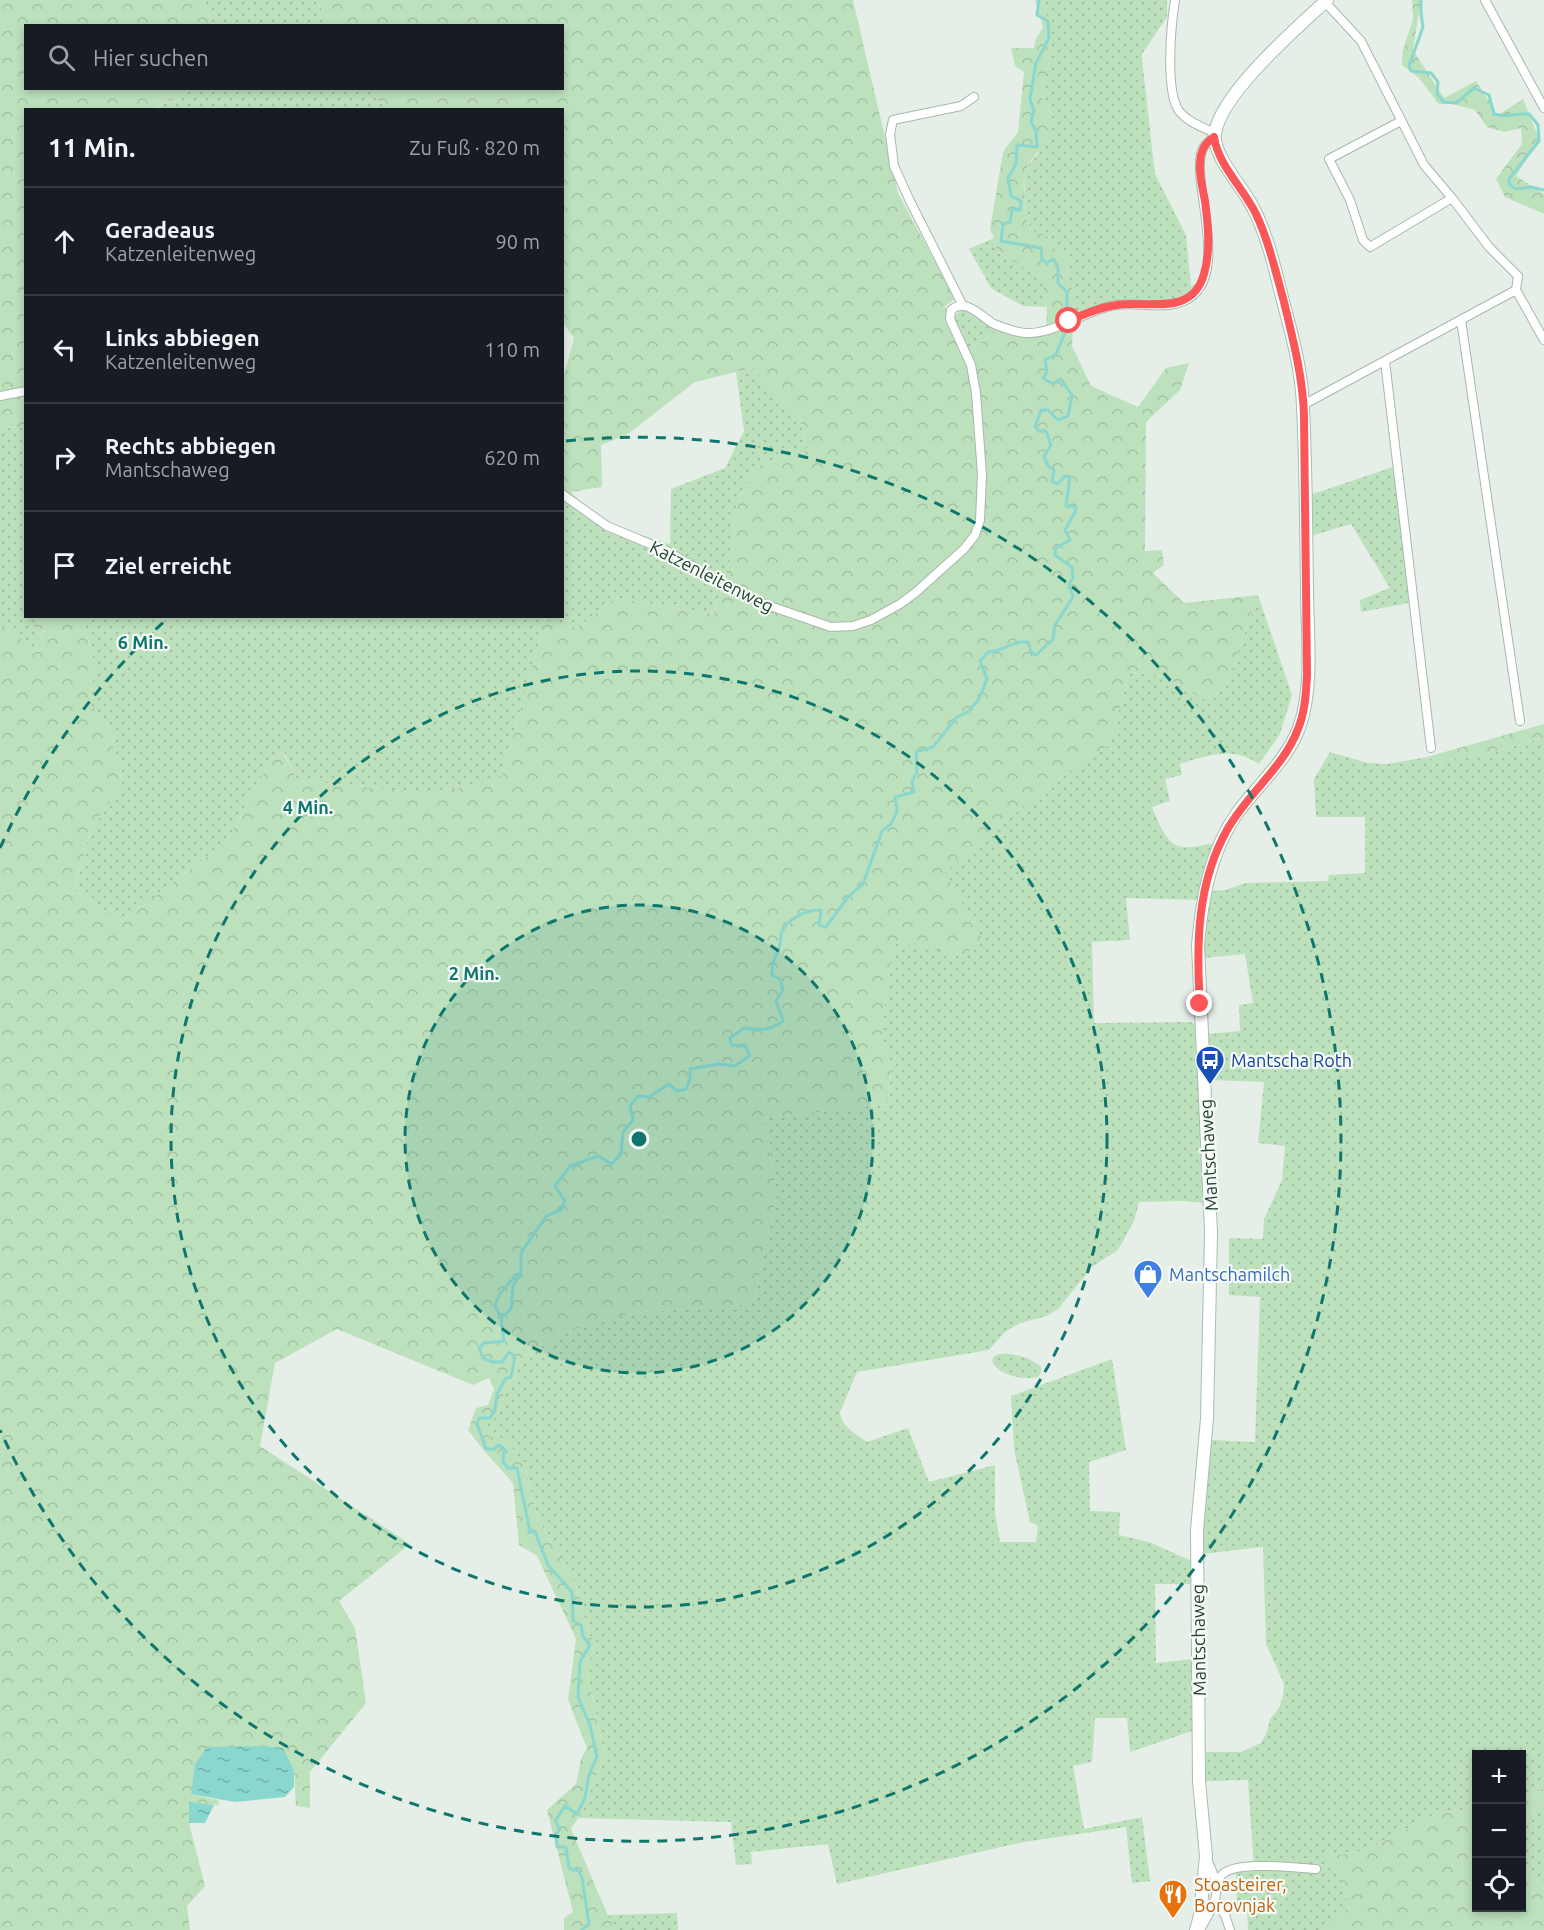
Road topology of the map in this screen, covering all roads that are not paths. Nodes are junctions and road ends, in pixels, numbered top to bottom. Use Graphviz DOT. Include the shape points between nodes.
graph roads {
  1 [pos="1176,0"];
  2 [pos="1485,0"];
  3 [pos="1326,1"];
  4 [pos="974,97"];
  5 [pos="1544,108"];
  6 [pos="1401,122"];
  7 [pos="1215,135"];
  8 [pos="1452,198"];
  9 [pos="1516,290"];
  10 [pos="963,306"];
  11 [pos="1461,320"];
  12 [pos="1544,340"];
  13 [pos="1385,361"];
  14 [pos="24,391"];
  15 [pos="0,396"];
  16 [pos="1303,405"];
  17 [pos="564,495"];
  18 [pos="1520,721"];
  19 [pos="1431,748"];
  20 [pos="1206,1856"];
  21 [pos="1316,1869"];
  22 [pos="1217,1883"];
  23 [pos="1214,1901"];
  24 [pos="1198,1930"];
  25 [pos="1230,1930"];
  1 -- 7 [label="street" via="1171,56 1173,97 1184,116"];
  2 -- 5 [label="street"];
  3 -- 6 [label="street" via="1362,41"];
  3 -- 7 [label="street" via="1248,78 1221,115"];
  4 -- 10 [label="street" via="961,106 893,120 890,134 894,166"];
  6 -- 8 [label="street" via="1424,165"];
  6 -- 8 [label="street" via="1329,159 1350,200 1363,240 1370,247"];
  7 -- 10 [label="street" via="1203,147 1200,168 1208,243 1206,270 1197,290 1187,299 1162,305 1117,305 1037,332 1018,332 994,324"];
  7 -- 16 [label="street, Mantschaweg" via="1219,152 1256,214 1267,243 1296,353"];
  8 -- 9 [label="street" via="1489,247 1518,276"];
  9 -- 11 [label="street"];
  9 -- 12 [label="street"];
  10 -- 17 [label="street, Katzenleitenweg" via="953,308 950,316 971,365 976,393 982,498 978,528 964,549 915,593 871,620 831,627 764,604 732,590 667,551 607,526"];
  11 -- 13 [label="street"];
  11 -- 18 [label="street"];
  13 -- 16 [label="street"];
  13 -- 19 [label="street"];
  14 -- 15 [label="street"];
  16 -- 20 [label="street, Mantschaweg" via="1308,644 1304,713 1289,746 1238,813 1220,844 1206,887 1197,945 1211,1232 1207,1419 1197,1530 1199,1781"];
  20 -- 22 [label="street"];
  20 -- 24 [label="street, Mantschaweg"];
  21 -- 22 [label="street" via="1236,1868 1222,1874"];
  22 -- 23 [label="street"];
  23 -- 24 [label="street"];
  23 -- 25 [label="street"];
}
